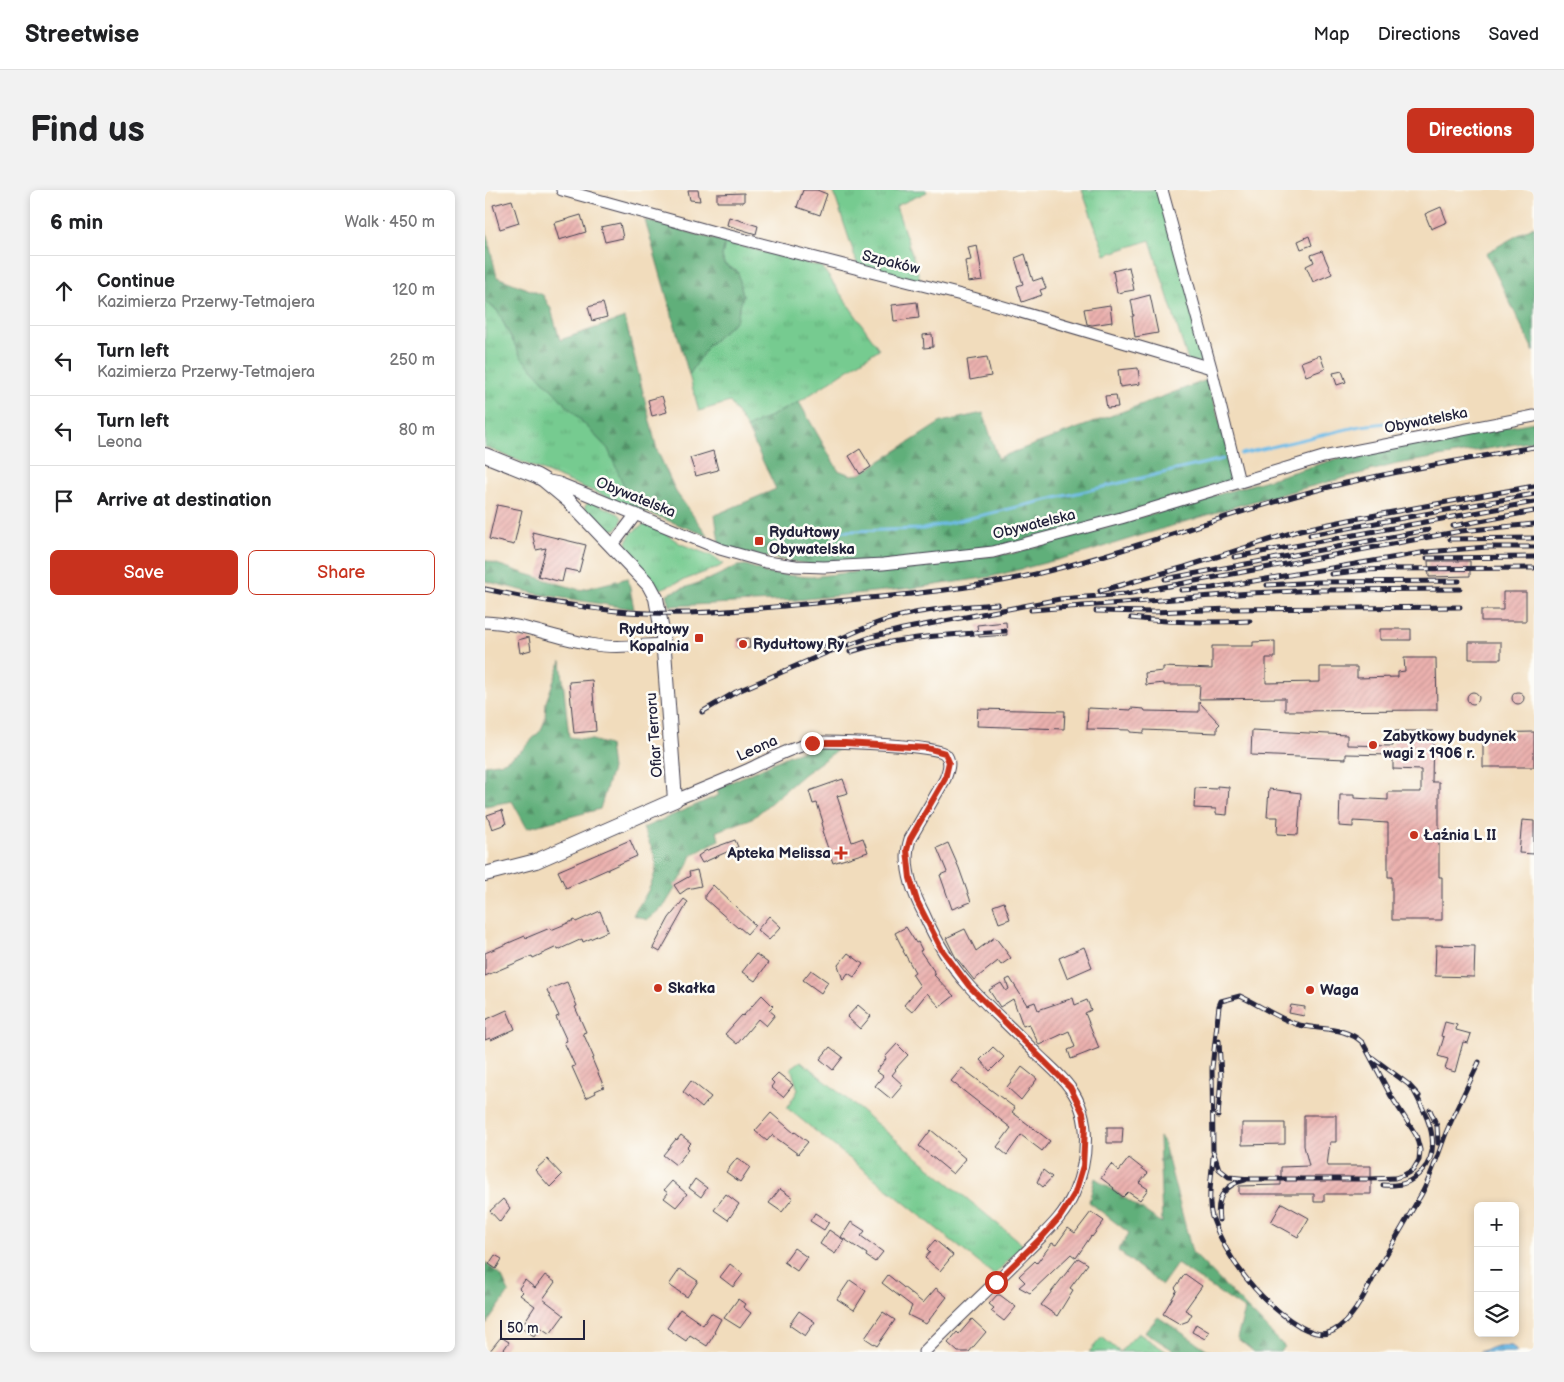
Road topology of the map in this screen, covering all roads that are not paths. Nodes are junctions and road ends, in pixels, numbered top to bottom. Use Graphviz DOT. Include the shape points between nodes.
graph roads {
  1 [pos="562,190"];
  2 [pos="1162,190"];
  3 [pos="1211,368"];
  4 [pos="1534,416"];
  5 [pos="485,455"];
  6 [pos="544,480"];
  7 [pos="1239,482"];
  8 [pos="636,514"];
  9 [pos="612,546"];
  10 [pos="485,622"];
  11 [pos="663,644"];
  12 [pos="675,800"];
  13 [pos="485,874"];
  14 [pos="924,1352"];
  1 -- 3 [label="street, Szpaków" via="973,298"];
  2 -- 3 [label="street"];
  3 -- 7 [label="street"];
  4 -- 7 [label="street, Obywatelska" via="1335,454"];
  5 -- 6 [label="street, Obywatelska"];
  6 -- 8 [label="street, Obywatelska"];
  6 -- 9 [label="street, Obywatelska"];
  7 -- 8 [label="street, Obywatelska" via="993,552 834,567 766,562 720,549"];
  8 -- 9 [label="street"];
  9 -- 11 [label="street, Obywatelska" via="654,594"];
  10 -- 11 [label="street" via="501,622 608,647"];
  11 -- 12 [label="street, Ofiar Terroru"];
  12 -- 13 [label="street" via="536,861"];
  12 -- 14 [label="street, Leona" via="812,743 927,748 945,753 949,762 945,779 908,844 908,867 917,901 942,950 958,973 1070,1087 1083,1113 1085,1146 1075,1193 1060,1217"];
}
